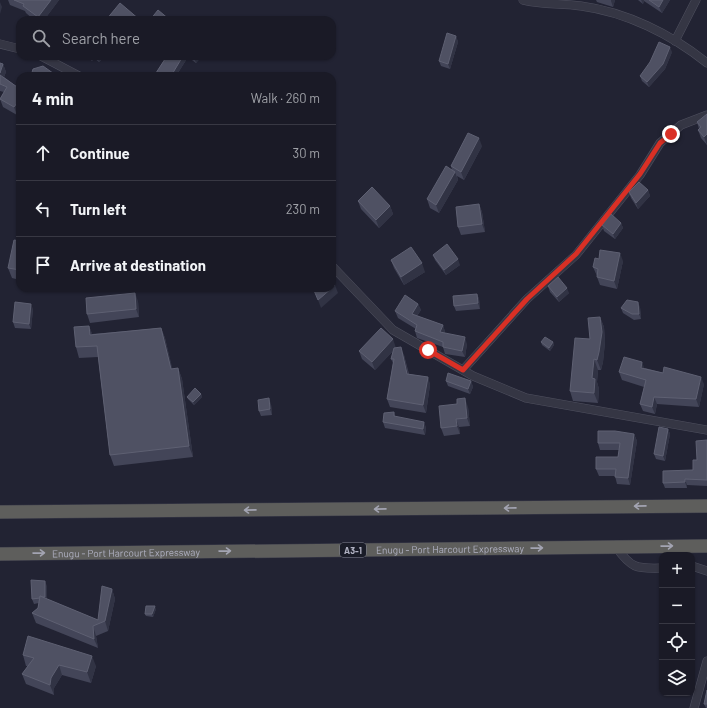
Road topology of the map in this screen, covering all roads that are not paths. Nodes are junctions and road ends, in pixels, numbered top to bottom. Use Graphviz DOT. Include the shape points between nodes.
graph roads {
  1 [pos="523,0"];
  2 [pos="696,0"];
  3 [pos="675,41"];
  4 [pos="0,44"];
  5 [pos="16,48"];
  6 [pos="49,60"];
  7 [pos="707,63"];
  8 [pos="71,72"];
  9 [pos="707,115"];
  10 [pos="336,270"];
  11 [pos="463,370"];
  12 [pos="707,430"];
  13 [pos="707,506"];
  14 [pos="0,512"];
  15 [pos="707,546"];
  16 [pos="616,547"];
  17 [pos="0,554"];
  18 [pos="695,567"];
  19 [pos="659,568"];
  20 [pos="707,571"];
  21 [pos="707,661"];
  22 [pos="694,708"];
  1 -- 3 [label="street" via="541,4 580,6 626,16"];
  2 -- 3 [label="street"];
  3 -- 7 [label="street"];
  4 -- 5 [label="street"];
  6 -- 8 [label="street"];
  9 -- 11 [label="street" via="681,125 660,143 640,174 576,254 527,299"];
  10 -- 11 [label="street" via="393,330"];
  11 -- 12 [label="street" via="526,398"];
  13 -- 14 [label="highway, one-way"];
  16 -- 15 [label="highway, Enugu - Port Harcourt Expressway / A3-1, one-way"];
  17 -- 16 [label="highway, Enugu - Port Harcourt Expressway / A3-1, one-way"];
  16 -- 19 [label="street" via="627,562 634,566"];
  18 -- 20 [label="street"];
  21 -- 22 [label="street"];
}
